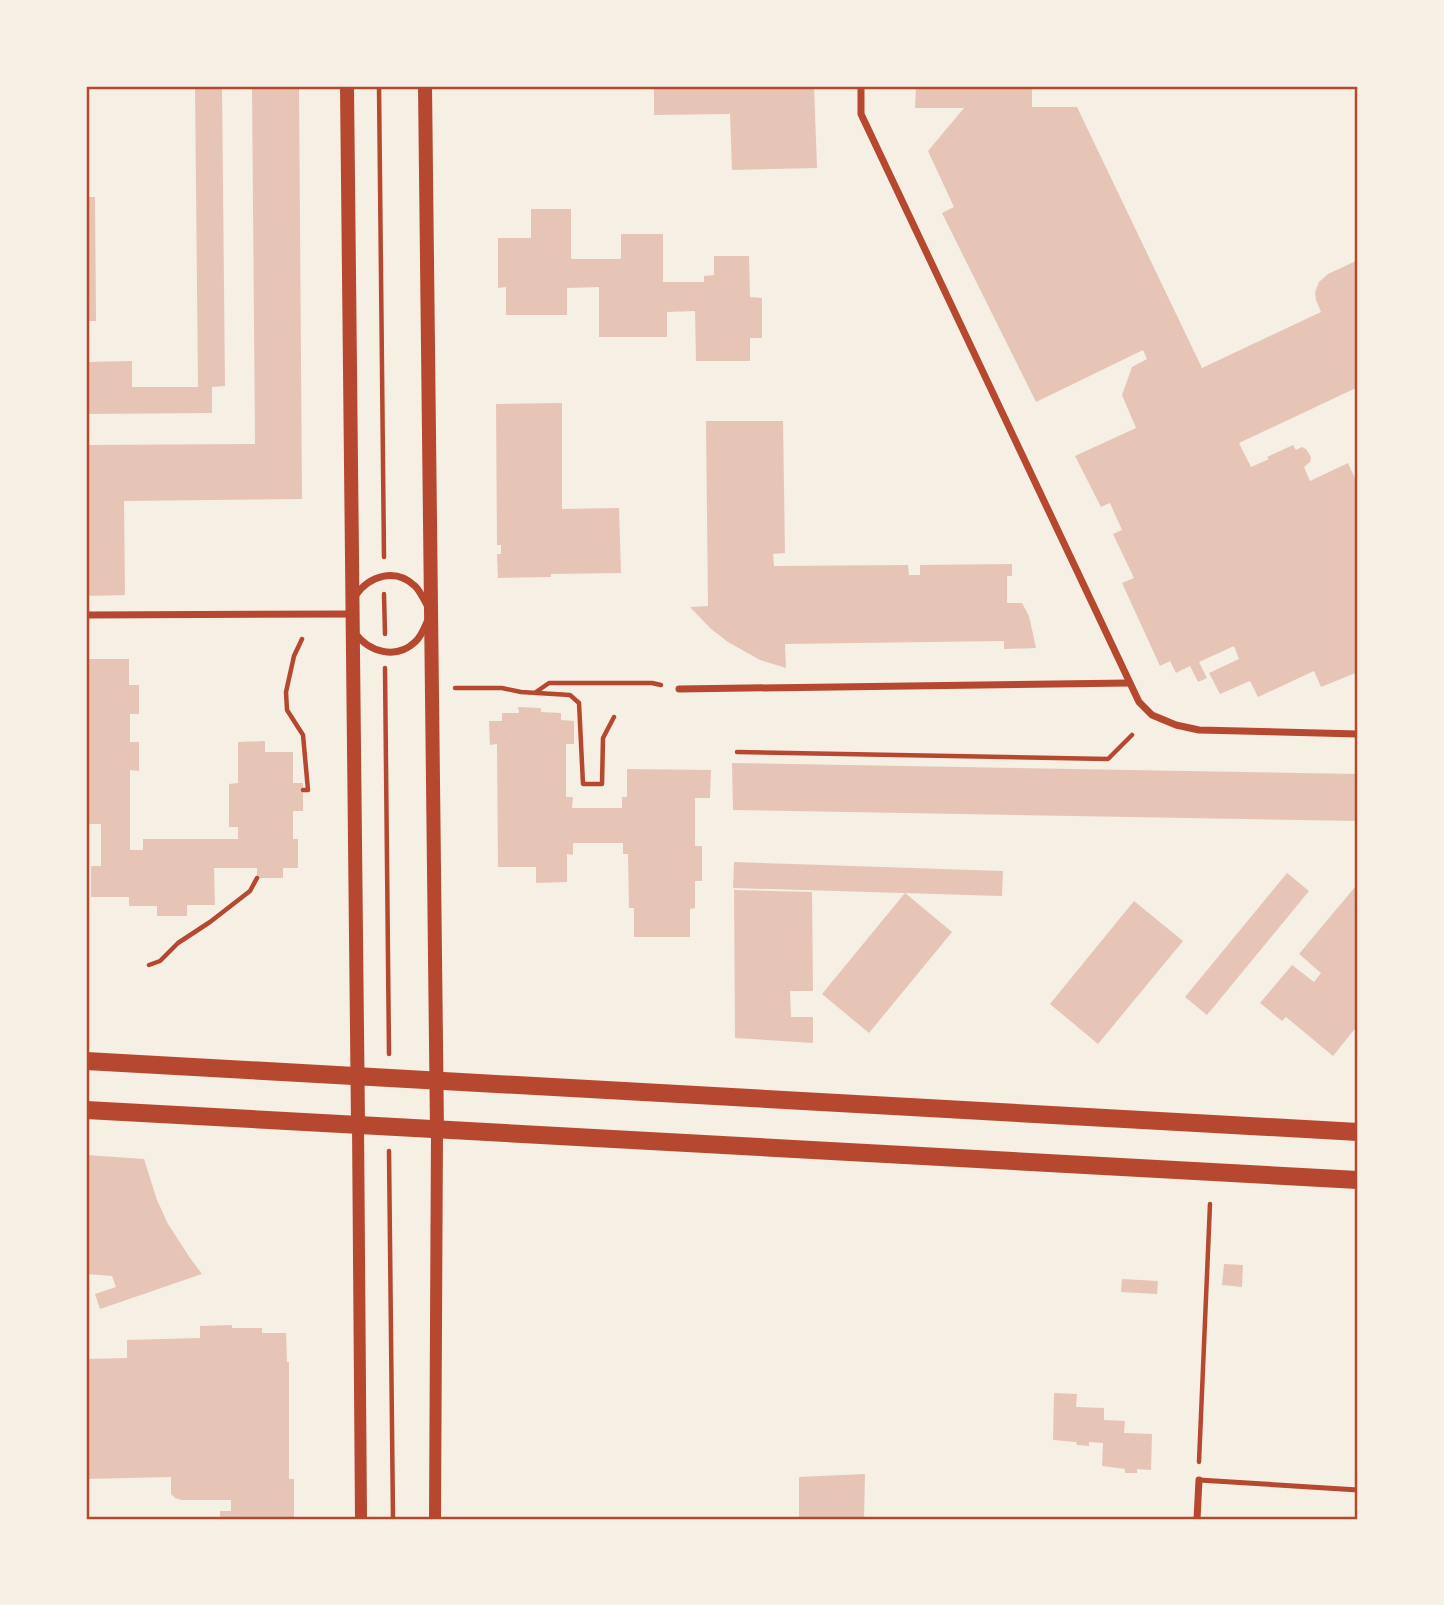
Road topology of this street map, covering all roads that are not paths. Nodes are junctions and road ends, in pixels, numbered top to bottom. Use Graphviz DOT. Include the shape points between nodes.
graph roads {
  1 [pos="347,86"];
  2 [pos="425,86"];
  3 [pos="861,86"];
  4 [pos="353,614"];
  5 [pos="431,614"];
  6 [pos="86,615"];
  7 [pos="1129,683"];
  8 [pos="679,689"];
  9 [pos="1358,734"];
  10 [pos="86,1061"];
  11 [pos="358,1076"];
  12 [pos="437,1080"];
  13 [pos="86,1110"];
  14 [pos="358,1124"];
  15 [pos="437,1130"];
  16 [pos="1358,1132"];
  17 [pos="1358,1180"];
  18 [pos="1199,1480"];
  19 [pos="1358,1490"];
  20 [pos="361,1519"];
  21 [pos="435,1519"];
  22 [pos="1197,1519"];
  1 -- 4 [label="main road"];
  2 -- 5 [label="main road"];
  3 -- 7 [label="street" via="861,114"];
  4 -- 5 [label="street" via="363,585 384,576 412,583"];
  4 -- 5 [label="street" via="356,634 385,652 412,645"];
  4 -- 6 [label="street"];
  4 -- 11 [label="main road"];
  5 -- 12 [label="main road"];
  7 -- 8 [label="street"];
  7 -- 9 [label="street" via="1152,715 1176,725 1199,730"];
  10 -- 11 [label="main road"];
  11 -- 12 [label="main road"];
  11 -- 14 [label="main road"];
  12 -- 15 [label="main road"];
  12 -- 16 [label="main road"];
  13 -- 14 [label="main road"];
  14 -- 15 [label="main road"];
  14 -- 20 [label="street"];
  15 -- 17 [label="main road"];
  15 -- 21 [label="street"];
  18 -- 19 [label="lane"];
  18 -- 22 [label="street"];
}
